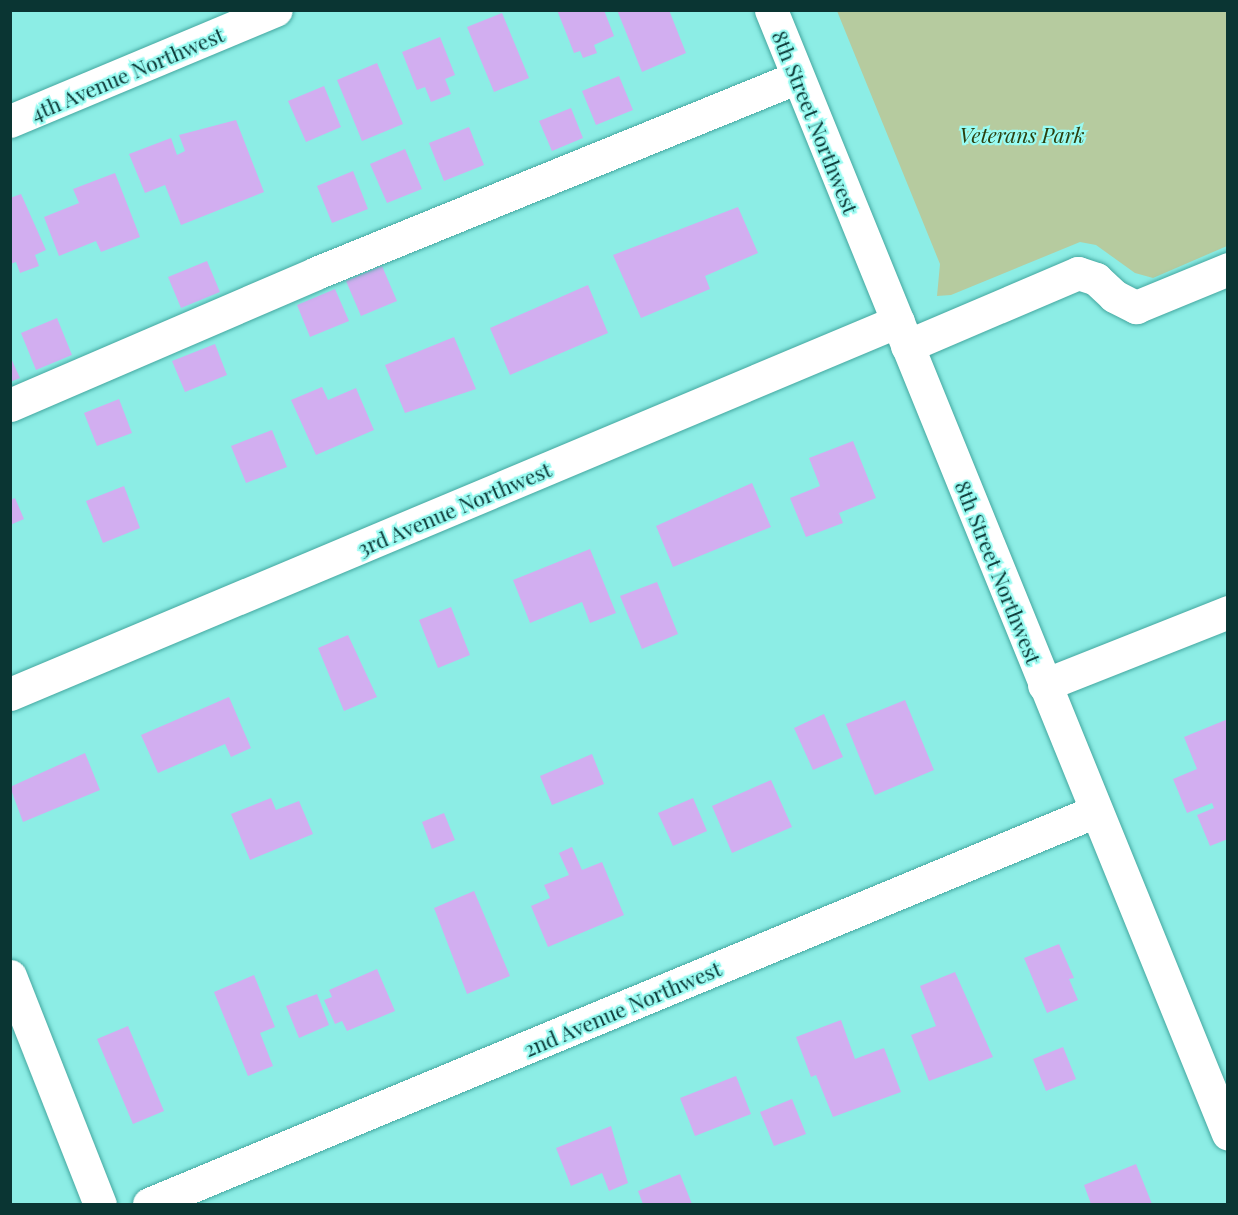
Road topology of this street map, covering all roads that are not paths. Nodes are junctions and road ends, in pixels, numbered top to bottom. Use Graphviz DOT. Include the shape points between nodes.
graph roads {
  1 [pos="276,10"];
  2 [pos="771,10"];
  3 [pos="798,77"];
  4 [pos="10,121"];
  5 [pos="1227,269"];
  6 [pos="902,334"];
  7 [pos="10,405"];
  8 [pos="1227,612"];
  9 [pos="1044,685"];
  10 [pos="10,694"];
  11 [pos="1096,811"];
  12 [pos="11,979"];
  13 [pos="1227,1134"];
  14 [pos="100,1204"];
  15 [pos="149,1204"];
  1 -- 4 [label="street, 4th Avenue Northwest"];
  2 -- 3 [label="street, 8th Street Northwest"];
  3 -- 6 [label="street, 8th Street Northwest"];
  3 -- 7 [label="street" via="316,273"];
  5 -- 6 [label="street, 3rd Avenue Northwest" via="1136,307 1114,296 1096,279 1078,273"];
  6 -- 9 [label="street, 8th Street Northwest"];
  6 -- 10 [label="street, 3rd Avenue Northwest"];
  8 -- 9 [label="street"];
  9 -- 11 [label="street, 8th Street Northwest"];
  11 -- 13 [label="street, 8th Street Northwest"];
  11 -- 15 [label="street, 2nd Avenue Northwest"];
  12 -- 14 [label="street"];
}
